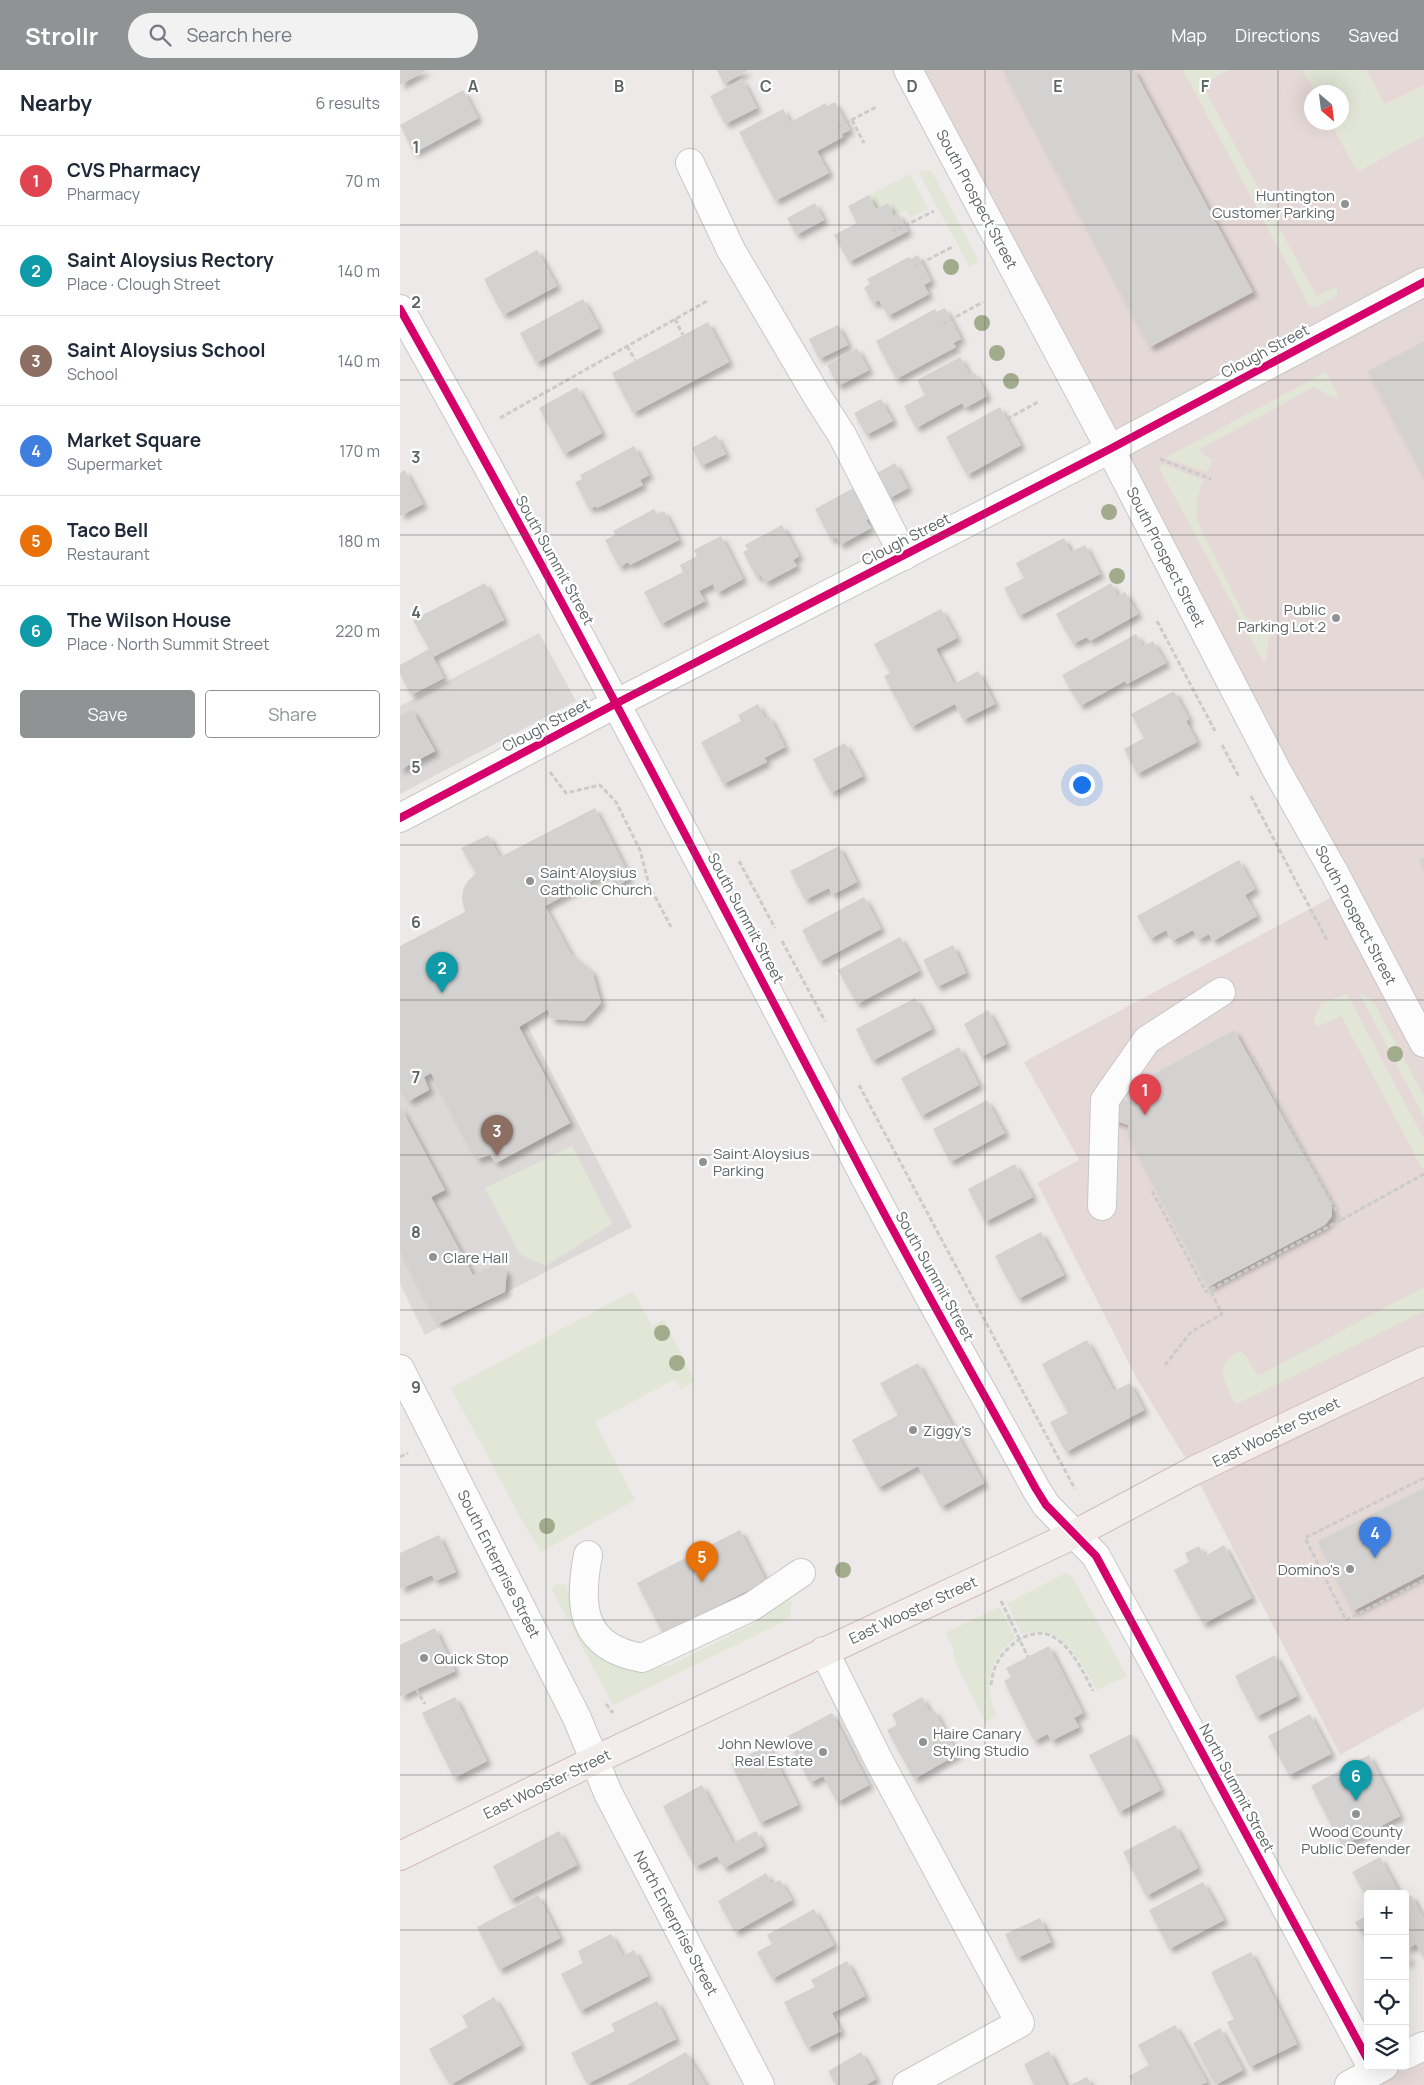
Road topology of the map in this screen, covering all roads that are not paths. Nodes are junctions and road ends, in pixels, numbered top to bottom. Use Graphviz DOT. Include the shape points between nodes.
graph roads {
  1 [pos="908,70"];
  2 [pos="690,163"];
  3 [pos="1424,282"];
  4 [pos="400,309"];
  5 [pos="1110,449"];
  6 [pos="904,556"];
  7 [pos="617,703"];
  8 [pos="400,818"];
  9 [pos="1220,992"];
  10 [pos="1424,1044"];
  11 [pos="1102,1206"];
  12 [pos="1424,1361"];
  13 [pos="400,1369"];
  14 [pos="1075,1534"];
  15 [pos="588,1555"];
  16 [pos="801,1573"];
  17 [pos="824,1651"];
  18 [pos="594,1760"];
  19 [pos="400,1856"];
  20 [pos="1424,2046"];
  21 [pos="1364,2048"];
  22 [pos="1409,2053"];
  23 [pos="1376,2070"];
  24 [pos="760,2085"];
  25 [pos="907,2085"];
  26 [pos="1349,2085"];
  1 -- 5 [label="street, South Prospect Street"];
  2 -- 6 [label="street" via="730,250 842,434"];
  3 -- 5 [label="street, Clough Street"];
  4 -- 7 [label="street, South Summit Street"];
  5 -- 6 [label="street, Clough Street"];
  5 -- 10 [label="street, South Prospect Street" via="1276,769"];
  6 -- 7 [label="street, Clough Street"];
  7 -- 8 [label="street, Clough Street"];
  7 -- 14 [label="street, South Summit Street" via="859,1167 1046,1504"];
  9 -- 11 [label="street" via="1146,1040 1105,1100"];
  12 -- 14 [label="main road, East Wooster Street" via="1194,1471"];
  13 -- 18 [label="street, South Enterprise Street" via="577,1718"];
  14 -- 17 [label="main road, East Wooster Street"];
  14 -- 21 [label="street, North Summit Street" via="1096,1556"];
  15 -- 16 [label="street" via="582,1594 588,1623 598,1640 614,1651 642,1658 750,1606"];
  17 -- 18 [label="main road, East Wooster Street"];
  17 -- 25 [label="street" via="878,1760 1020,2024"];
  18 -- 19 [label="main road, East Wooster Street"];
  18 -- 24 [label="street, North Enterprise Street" via="608,1793"];
  20 -- 22 [label="street"];
  23 -- 26 [label="street"];
}
